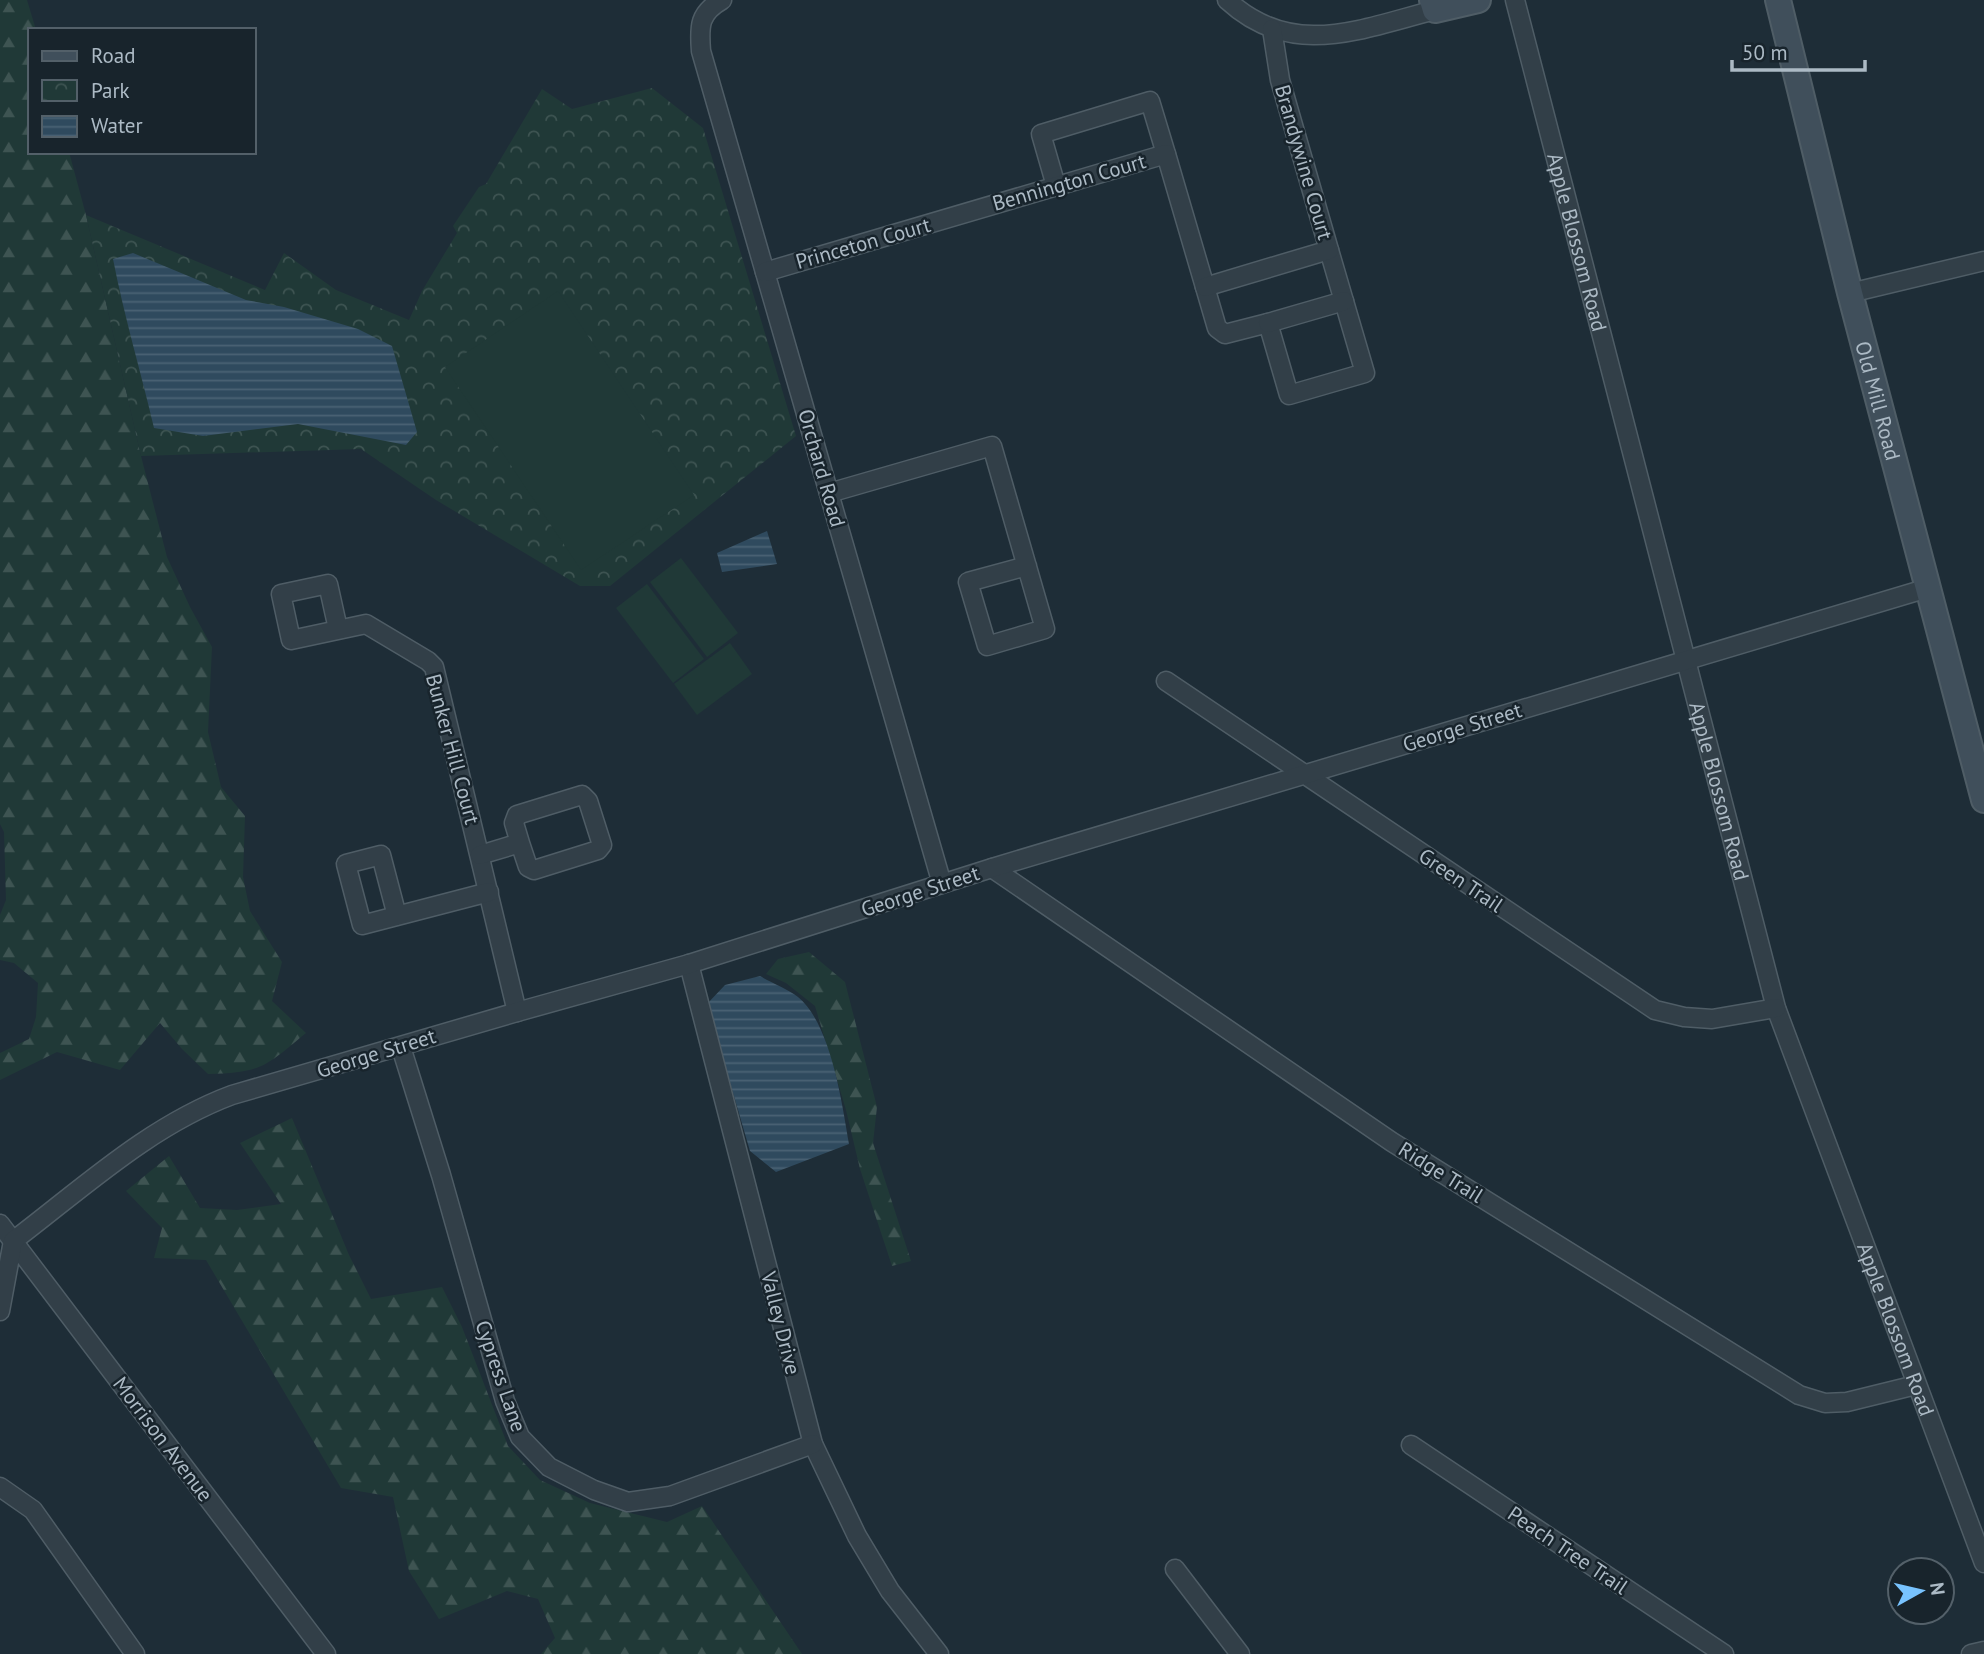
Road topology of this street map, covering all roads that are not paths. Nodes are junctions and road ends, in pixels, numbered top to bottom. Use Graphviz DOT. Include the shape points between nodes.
graph roads {
  1 [pos="722,0"];
  2 [pos="1227,0"];
  3 [pos="1478,0"];
  4 [pos="1515,0"];
  5 [pos="1778,0"];
  6 [pos="1433,5"];
  7 [pos="1272,29"];
  8 [pos="1166,154"];
  9 [pos="1056,186"];
  10 [pos="961,214"];
  11 [pos="1329,250"];
  12 [pos="1984,261"];
  13 [pos="765,272"];
  14 [pos="1205,287"];
  15 [pos="1850,293"];
  16 [pos="1344,301"];
  17 [pos="1268,323"];
  18 [pos="829,493"];
  19 [pos="1027,566"];
  20 [pos="1928,588"];
  21 [pos="338,629"];
  22 [pos="1686,660"];
  23 [pos="1166,681"];
  24 [pos="1303,774"];
  25 [pos="1982,786"];
  26 [pos="520,843"];
  27 [pos="480,855"];
  28 [pos="992,868"];
  29 [pos="942,884"];
  30 [pos="489,892"];
  31 [pos="397,916"];
  32 [pos="689,964"];
  33 [pos="1776,1008"];
  34 [pos="517,1012"];
  35 [pos="401,1047"];
  36 [pos="0,1224"];
  37 [pos="13,1241"];
  38 [pos="0,1311"];
  39 [pos="1916,1385"];
  40 [pos="813,1444"];
  41 [pos="1411,1445"];
  42 [pos="0,1487"];
  43 [pos="1984,1563"];
  44 [pos="1175,1569"];
  45 [pos="1984,1651"];
  46 [pos="135,1654"];
  47 [pos="326,1654"];
  48 [pos="939,1654"];
  49 [pos="1240,1654"];
  50 [pos="1724,1654"];
  51 [pos="1971,1654"];
  1 -- 13 [label="street, Orchard Road" via="708,8 699,28 701,51"];
  2 -- 7 [label="street" via="1242,15"];
  3 -- 6 [label="street"];
  4 -- 22 [label="street, Apple Blossom Road"];
  5 -- 15 [label="street, Old Mill Road"];
  6 -- 7 [label="street" via="1332,36"];
  7 -- 11 [label="street, Brandywine Court" via="1280,80"];
  8 -- 9 [label="street, Bennington Court"];
  8 -- 9 [label="street" via="1150,101 1041,134"];
  8 -- 14 [label="street, Bennington Court"];
  9 -- 10 [label="street, Bennington Court"];
  10 -- 13 [label="street, Princeton Court"];
  11 -- 14 [label="street, Brandywine Court"];
  11 -- 16 [label="street"];
  12 -- 15 [label="street"];
  13 -- 18 [label="street, Orchard Road"];
  14 -- 17 [label="street, Bennington Court" via="1217,328 1226,334"];
  15 -- 20 [label="street, Old Mill Road"];
  16 -- 17 [label="street, Bennington Court"];
  16 -- 17 [label="street" via="1365,373 1289,395"];
  18 -- 19 [label="street" via="992,446"];
  18 -- 29 [label="street, Orchard Road"];
  19 -- 19 [label="street" via="1045,629 987,646 968,582"];
  20 -- 22 [label="street, George Street"];
  20 -- 25 [label="street, Old Mill Road"];
  21 -- 27 [label="street, Bunker Hill Court" via="373,626 434,667"];
  22 -- 24 [label="street, George Street"];
  22 -- 33 [label="street, Apple Blossom Road"];
  23 -- 24 [label="street, Green Trail"];
  24 -- 28 [label="street, George Street"];
  24 -- 33 [label="street, Green Trail" via="1655,1010 1712,1019"];
  26 -- 26 [label="street" via="514,823 517,815 582,795 602,845 534,870 528,867"];
  26 -- 27 [label="street"];
  27 -- 30 [label="street, Bunker Hill Court"];
  28 -- 29 [label="street, George Street"];
  28 -- 39 [label="street, Ridge Trail" via="1392,1142 1798,1395 1825,1403 1847,1402"];
  29 -- 32 [label="street, George Street"];
  30 -- 31 [label="street"];
  30 -- 34 [label="street, Bunker Hill Court"];
  32 -- 34 [label="street, George Street"];
  32 -- 40 [label="street, Valley Drive"];
  33 -- 39 [label="street, Apple Blossom Road"];
  34 -- 35 [label="street, George Street"];
  35 -- 37 [label="street, George Street" via="201,1107 154,1133"];
  35 -- 40 [label="street, Cypress Lane" via="505,1401 520,1437 549,1467 628,1502 670,1496"];
  36 -- 37 [label="street, Morrison Avenue"];
  37 -- 38 [label="street"];
  37 -- 47 [label="street, Morrison Avenue"];
  39 -- 43 [label="street, Apple Blossom Road"];
  40 -- 48 [label="street, Valley Drive" via="857,1536 890,1591"];
  41 -- 50 [label="street, Peach Tree Trail"];
  42 -- 46 [label="street" via="33,1510"];
  44 -- 49 [label="street"];
  45 -- 51 [label="street"];
}
